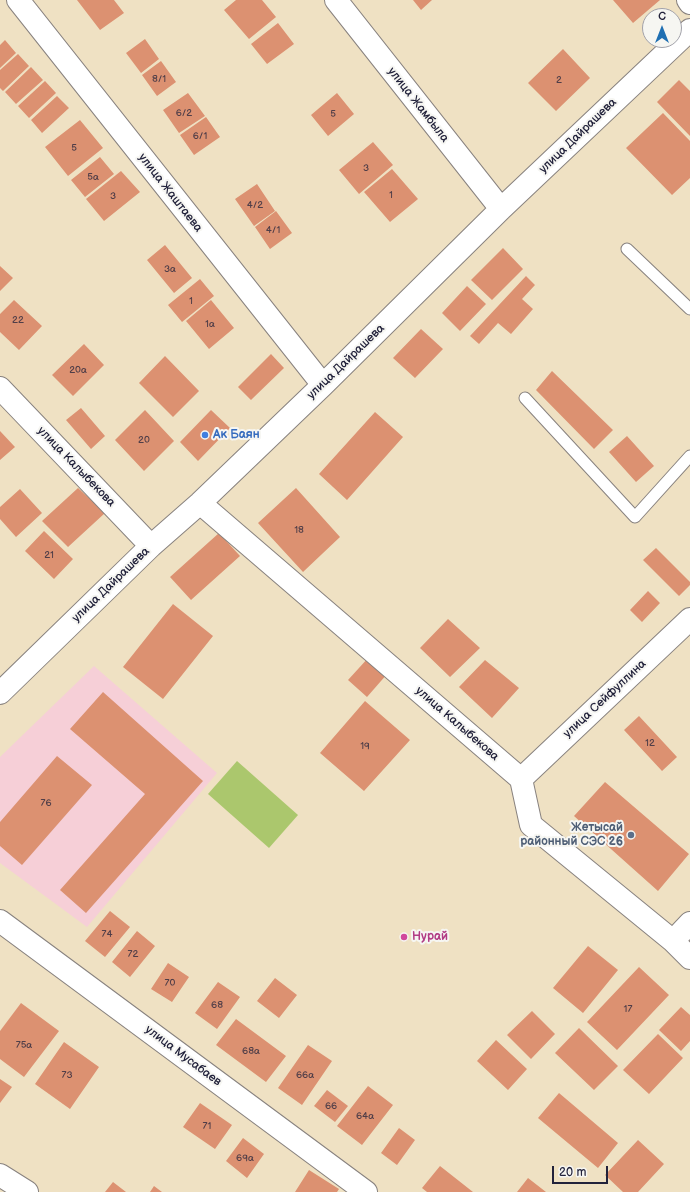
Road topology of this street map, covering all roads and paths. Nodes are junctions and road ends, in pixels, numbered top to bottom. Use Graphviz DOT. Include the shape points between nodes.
graph roads {
  1 [pos="18,0"];
  2 [pos="336,0"];
  3 [pos="688,0"];
  4 [pos="690,3"];
  5 [pos="690,30"];
  6 [pos="501,209"];
  7 [pos="627,249"];
  8 [pos="690,309"];
  9 [pos="323,385"];
  10 [pos="0,388"];
  11 [pos="525,398"];
  12 [pos="690,456"];
  13 [pos="200,503"];
  14 [pos="151,546"];
  15 [pos="690,619"];
  16 [pos="0,693"];
  17 [pos="521,779"];
  18 [pos="0,921"];
  19 [pos="690,923"];
  20 [pos="673,941"];
  21 [pos="690,958"];
  22 [pos="0,1175"];
  23 [pos="27,1192"];
  24 [pos="366,1192"];
  1 -- 9 [label="street, улица Жаштаева"];
  2 -- 6 [label="street, улица Жамбыла"];
  3 -- 4 [label="street"];
  5 -- 6 [label="street, улица Дайрашева"];
  6 -- 9 [label="street, улица Дайрашева"];
  7 -- 8 [label="lane"];
  9 -- 13 [label="street, улица Дайрашева"];
  10 -- 14 [label="street, улица Калыбекова"];
  11 -- 12 [label="lane" via="635,517"];
  13 -- 14 [label="street, улица Дайрашева"];
  13 -- 17 [label="street, улица Калыбекова"];
  14 -- 16 [label="street, улица Дайрашева"];
  15 -- 17 [label="street, улица Сейфуллина"];
  17 -- 20 [label="street" via="530,824"];
  18 -- 24 [label="street, улица Мусабаев"];
  19 -- 20 [label="street"];
  20 -- 21 [label="street"];
  22 -- 23 [label="street"];
}
